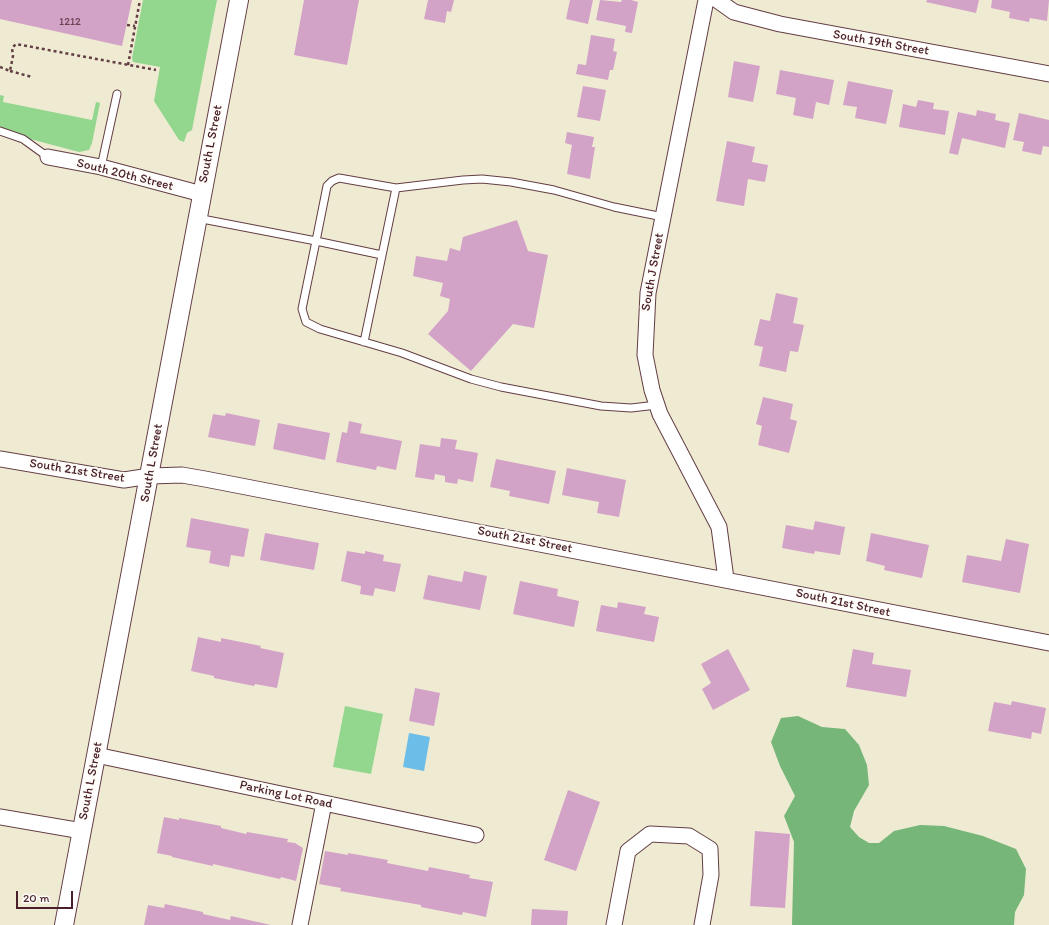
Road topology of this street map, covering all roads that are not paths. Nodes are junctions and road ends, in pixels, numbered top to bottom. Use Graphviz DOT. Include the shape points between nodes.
graph roads {
  1 [pos="239,0"];
  2 [pos="706,0"];
  3 [pos="717,0"];
  4 [pos="1049,74"];
  5 [pos="117,94"];
  6 [pos="0,131"];
  7 [pos="48,157"];
  8 [pos="101,167"];
  9 [pos="396,188"];
  10 [pos="202,194"];
  11 [pos="663,217"];
  12 [pos="197,218"];
  13 [pos="316,241"];
  14 [pos="382,255"];
  15 [pos="364,342"];
  16 [pos="657,405"];
  17 [pos="0,459"];
  18 [pos="150,476"];
  19 [pos="726,579"];
  20 [pos="1049,643"];
  21 [pos="96,755"];
  22 [pos="324,803"];
  23 [pos="0,817"];
  24 [pos="82,831"];
  25 [pos="476,835"];
  26 [pos="64,925"];
  27 [pos="300,925"];
  28 [pos="614,925"];
  29 [pos="702,925"];
  1 -- 10 [label="street, South L Street"];
  2 -- 11 [label="street, South J Street"];
  3 -- 4 [label="street, South 19th Street" via="734,12 780,24"];
  5 -- 8 [label="lane"];
  6 -- 7 [label="lane" via="23,139"];
  7 -- 8 [label="street, South 20th Street"];
  8 -- 10 [label="street, South 20th Street"];
  9 -- 11 [label="lane" via="482,179 554,190 614,207"];
  9 -- 13 [label="lane" via="339,178 332,181 327,186"];
  9 -- 14 [label="lane"];
  10 -- 12 [label="street, South L Street"];
  11 -- 16 [label="street, South J Street" via="646,316 645,355"];
  12 -- 13 [label="lane"];
  12 -- 18 [label="street, South L Street"];
  13 -- 14 [label="lane"];
  13 -- 15 [label="lane" via="302,308 306,322 320,329"];
  14 -- 15 [label="lane"];
  15 -- 16 [label="lane" via="471,378 530,393 601,406 631,408"];
  16 -- 19 [label="street, South J Street" via="719,527"];
  17 -- 18 [label="street, South 21st Street" via="124,480"];
  18 -- 19 [label="street, South 21st Street" via="182,475 257,488"];
  18 -- 21 [label="street, South L Street"];
  19 -- 20 [label="street, South 21st Street"];
  21 -- 22 [label="street, Parking Lot Road"];
  21 -- 24 [label="street, South L Street"];
  22 -- 25 [label="street, Parking Lot Road"];
  22 -- 27 [label="street"];
  23 -- 24 [label="street"];
  24 -- 26 [label="street, South L Street"];
  28 -- 29 [label="street" via="628,851 650,834 689,836 710,849 711,874"];
}
